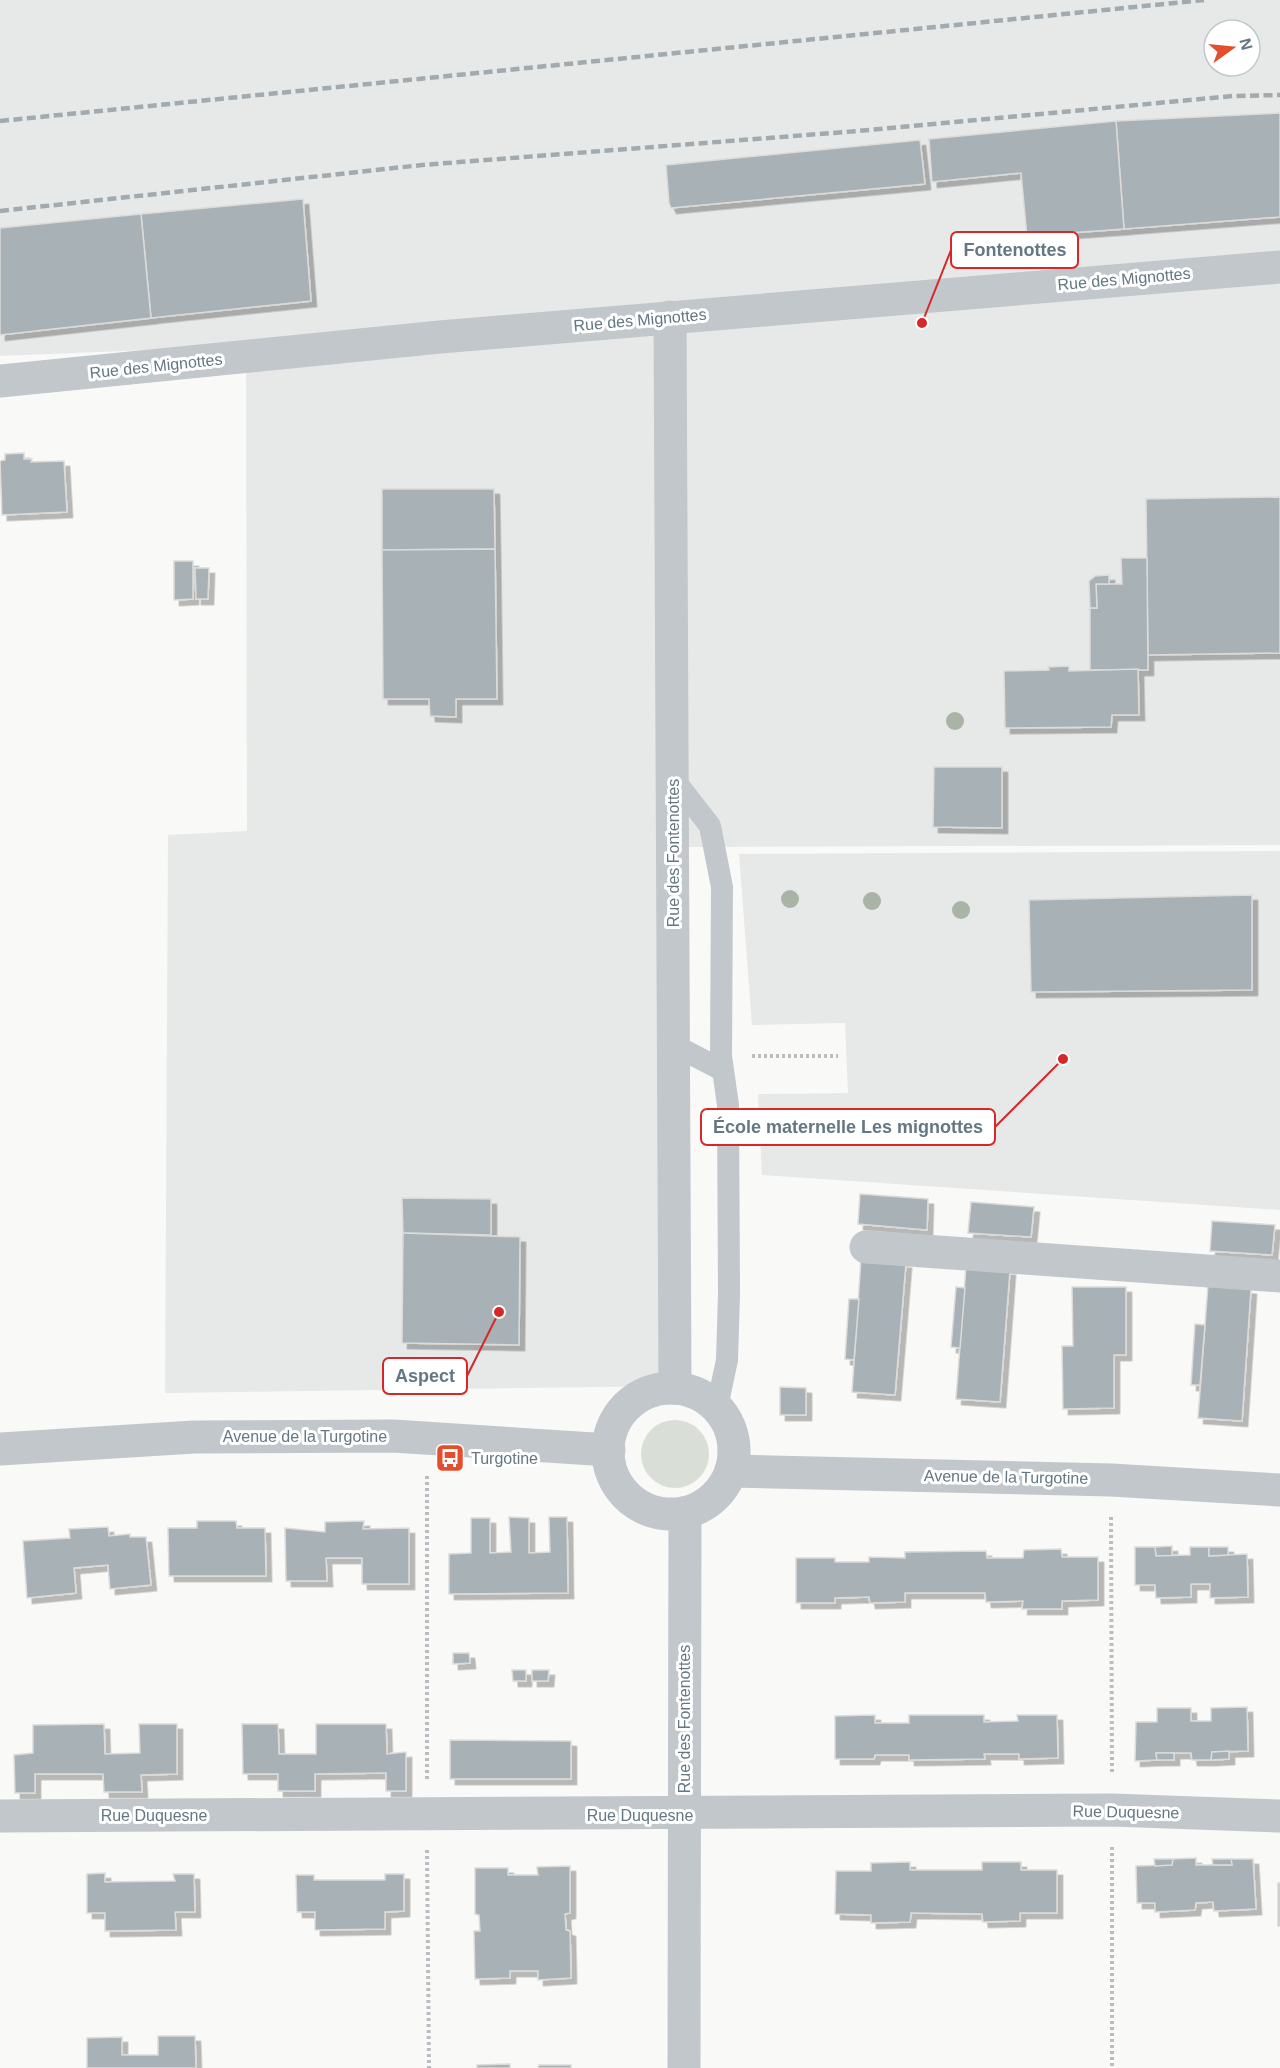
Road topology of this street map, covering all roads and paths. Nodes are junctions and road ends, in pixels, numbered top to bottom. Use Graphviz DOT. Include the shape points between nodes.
graph roads {
  1 [pos="1280,267"];
  2 [pos="670,317"];
  3 [pos="0,381"];
  4 [pos="672,777"];
  5 [pos="674,1045"];
  6 [pos="838,1056"];
  7 [pos="721,1063"];
  8 [pos="866,1247"];
  9 [pos="1280,1276"];
  10 [pos="675,1388"];
  11 [pos="717,1407"];
  12 [pos="427,1437"];
  13 [pos="0,1449"];
  14 [pos="609,1450"];
  15 [pos="731,1471"];
  16 [pos="1280,1491"];
  17 [pos="686,1513"];
  18 [pos="427,1815"];
  19 [pos="684,1815"];
  20 [pos="0,1816"];
  21 [pos="1280,1816"];
  22 [pos="429,2068"];
  23 [pos="684,2068"];
  1 -- 2 [label="street, Rue des Mignottes"];
  2 -- 3 [label="street, Rue des Mignottes"];
  2 -- 4 [label="street, Rue des Fontenottes"];
  4 -- 5 [label="street, Rue des Fontenottes"];
  4 -- 7 [label="lane" via="710,826 722,887"];
  5 -- 7 [label="lane"];
  5 -- 10 [label="street, Rue des Fontenottes"];
  6 -- 7 [label="path"];
  7 -- 11 [label="lane" via="728,1105 729,1294 727,1360"];
  8 -- 9 [label="street"];
  10 -- 11 [label="street" via="696,1393"];
  10 -- 14 [label="street" via="647,1393 623,1410 613,1429"];
  11 -- 15 [label="street" via="729,1424 734,1443"];
  12 -- 13 [label="street, Avenue de la Turgotine" via="194,1437"];
  12 -- 14 [label="street, Avenue de la Turgotine"];
  12 -- 18 [label="path"];
  14 -- 17 [label="street" via="612,1473 634,1502 659,1513"];
  15 -- 16 [label="street, Avenue de la Turgotine" via="1111,1480"];
  15 -- 17 [label="street" via="720,1492"];
  17 -- 19 [label="street, Rue des Fontenottes"];
  18 -- 19 [label="street, Rue Duquesne"];
  18 -- 20 [label="street, Rue Duquesne"];
  18 -- 22 [label="path"];
  19 -- 21 [label="street, Rue Duquesne" via="1112,1810"];
  19 -- 23 [label="street, Rue des Fontenottes"];
}
